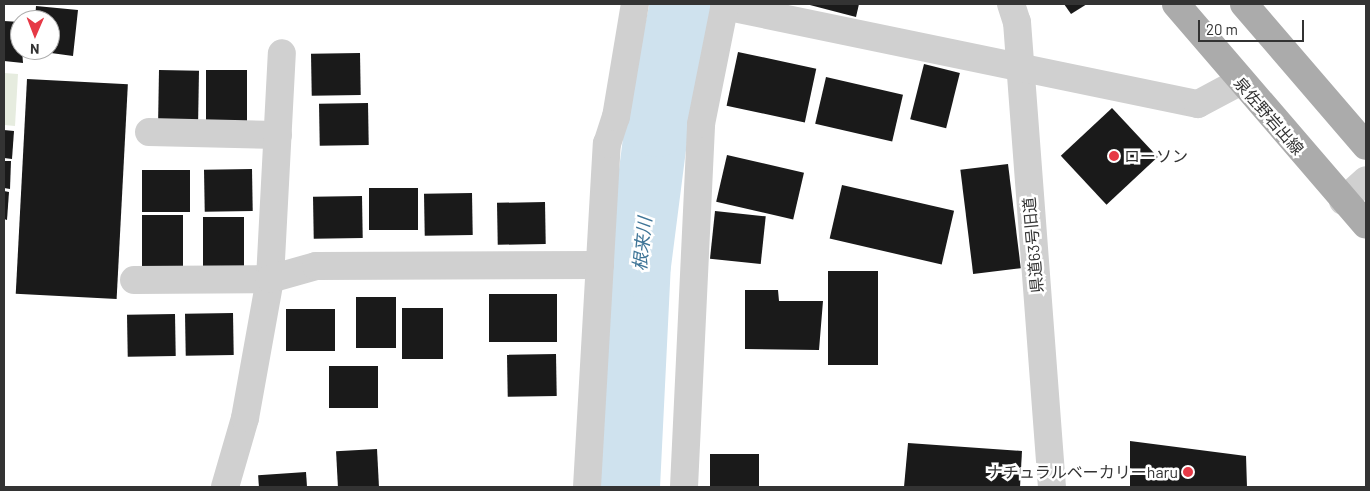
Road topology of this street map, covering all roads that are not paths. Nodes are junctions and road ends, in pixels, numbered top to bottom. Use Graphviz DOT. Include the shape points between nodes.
graph roads {
  1 [pos="635,4"];
  2 [pos="1010,4"];
  3 [pos="1176,4"];
  4 [pos="1244,4"];
  5 [pos="725,5"];
  6 [pos="282,53"];
  7 [pos="1019,67"];
  8 [pos="1239,82"];
  9 [pos="149,132"];
  10 [pos="278,135"];
  11 [pos="1366,146"];
  12 [pos="1366,180"];
  13 [pos="1343,201"];
  14 [pos="1366,225"];
  15 [pos="600,265"];
  16 [pos="270,279"];
  17 [pos="134,280"];
  18 [pos="225,487"];
  19 [pos="588,487"];
  20 [pos="684,487"];
  21 [pos="1052,487"];
  1 -- 15 [label="street" via="616,117 607,144"];
  2 -- 7 [label="street, 県道63号旧道" via="1017,22"];
  3 -- 8 [label="main road, 泉佐野岩出線"];
  4 -- 11 [label="main road"];
  5 -- 7 [label="street"];
  5 -- 20 [label="street" via="701,124"];
  6 -- 10 [label="street"];
  7 -- 8 [label="street" via="1198,104"];
  7 -- 21 [label="street, 県道63号旧道"];
  8 -- 13 [label="main road, 泉佐野岩出線"];
  9 -- 10 [label="street"];
  10 -- 16 [label="street"];
  12 -- 13 [label="street"];
  13 -- 14 [label="main road, 泉佐野岩出線"];
  15 -- 16 [label="street" via="316,266"];
  15 -- 19 [label="street"];
  16 -- 17 [label="street"];
  16 -- 18 [label="street" via="245,418"];
}
